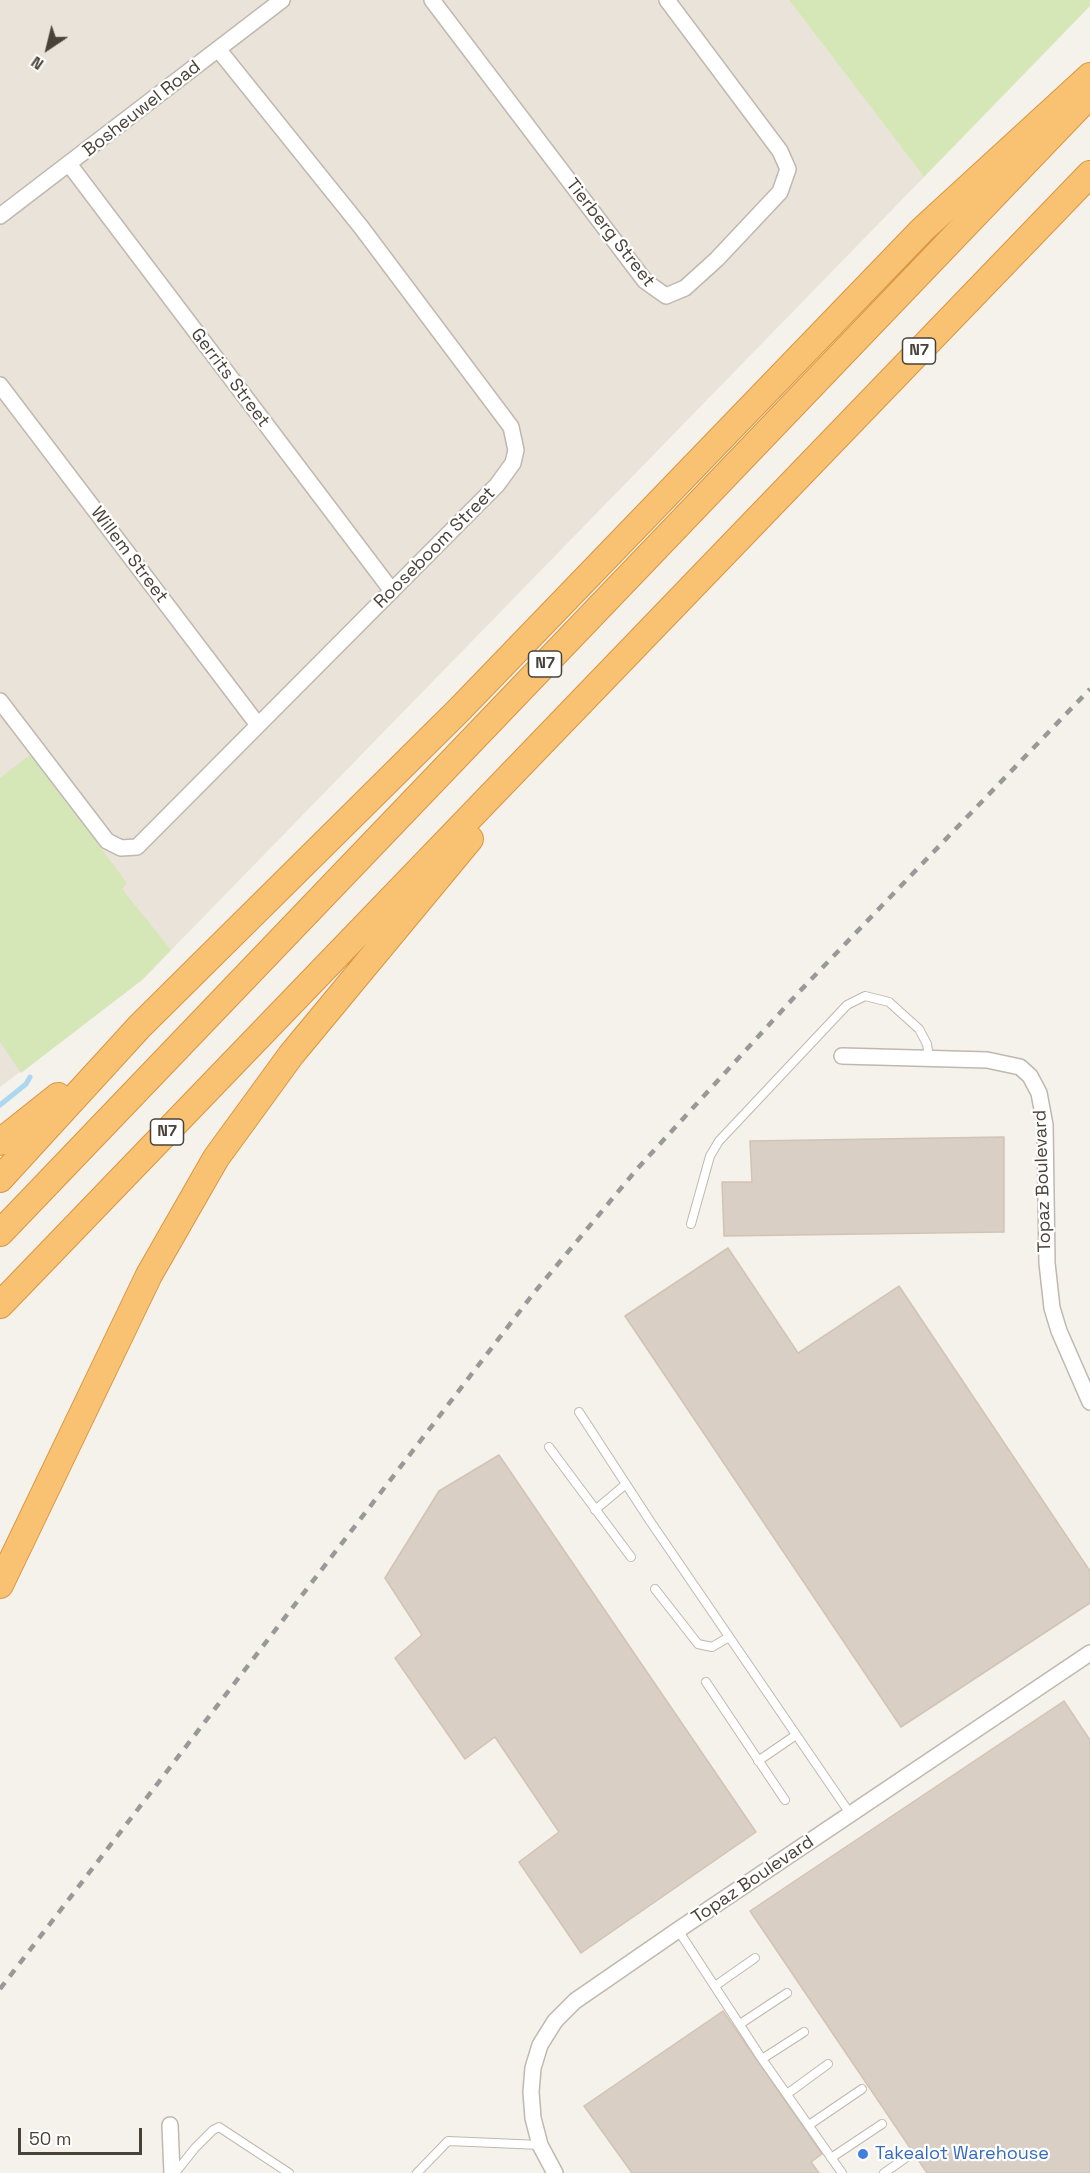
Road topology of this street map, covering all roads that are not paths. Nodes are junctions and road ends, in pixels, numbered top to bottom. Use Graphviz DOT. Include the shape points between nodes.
graph roads {
  1 [pos="282,0"];
  2 [pos="432,0"];
  3 [pos="667,0"];
  4 [pos="218,50"];
  5 [pos="1090,76"];
  6 [pos="1090,95"];
  7 [pos="69,164"];
  8 [pos="1090,174"];
  9 [pos="0,216"];
  10 [pos="0,385"];
  11 [pos="392,591"];
  12 [pos="590,693"];
  13 [pos="0,701"];
  14 [pos="258,725"];
  15 [pos="140,1026"];
  16 [pos="842,1056"];
  17 [pos="929,1057"];
  18 [pos="0,1142"];
  19 [pos="0,1179"];
  20 [pos="691,1224"];
  21 [pos="0,1233"];
  22 [pos="0,1305"];
  23 [pos="1090,1402"];
  24 [pos="579,1412"];
  25 [pos="549,1447"];
  26 [pos="626,1484"];
  27 [pos="595,1510"];
  28 [pos="631,1557"];
  29 [pos="0,1585"];
  30 [pos="655,1589"];
  31 [pos="729,1637"];
  32 [pos="1090,1653"];
  33 [pos="706,1682"];
  34 [pos="796,1735"];
  35 [pos="758,1761"];
  36 [pos="784,1800"];
  37 [pos="851,1815"];
  38 [pos="678,1929"];
  39 [pos="755,1958"];
  40 [pos="715,1986"];
  41 [pos="788,1993"];
  42 [pos="740,2024"];
  43 [pos="804,2032"];
  44 [pos="762,2059"];
  45 [pos="828,2064"];
  46 [pos="862,2089"];
  47 [pos="787,2094"];
  48 [pos="882,2124"];
  49 [pos="170,2125"];
  50 [pos="809,2126"];
  51 [pos="540,2145"];
  52 [pos="907,2157"];
  53 [pos="831,2158"];
  54 [pos="174,2173"];
  55 [pos="289,2173"];
  56 [pos="417,2173"];
  57 [pos="555,2173"];
  58 [pos="842,2173"];
  59 [pos="884,2173"];
  1 -- 4 [label="street, Bosheuwel Road"];
  2 -- 3 [label="street, Tierberg Street" via="645,281 666,296 685,288 717,260 780,192 788,169 780,151"];
  4 -- 7 [label="street, Bosheuwel Road"];
  4 -- 11 [label="street, Rooseboom Street" via="361,227 511,427 516,450 508,473"];
  5 -- 15 [label="highway" via="923,229 459,710"];
  6 -- 21 [label="highway, N7"];
  7 -- 9 [label="street, Bosheuwel Road"];
  7 -- 11 [label="street, Gerrits Street"];
  8 -- 12 [label="highway, N7"];
  10 -- 14 [label="street, Willem Street"];
  11 -- 14 [label="street, Rooseboom Street"];
  12 -- 22 [label="highway, N7"];
  12 -- 29 [label="highway" via="291,1055 216,1158 149,1275"];
  13 -- 14 [label="street, Rooseboom Street" via="107,841 127,849 137,847 150,836"];
  15 -- 18 [label="highway"];
  15 -- 19 [label="highway"];
  16 -- 17 [label="street, Topaz Boulevard"];
  17 -- 20 [label="lane" via="919,1029 889,1002 865,996 847,1005 719,1141 707,1163"];
  17 -- 23 [label="street, Topaz Boulevard" via="1020,1066 1034,1083 1045,1125 1047,1263 1052,1308"];
  24 -- 26 [label="lane"];
  25 -- 27 [label="lane"];
  26 -- 27 [label="lane"];
  26 -- 31 [label="lane"];
  27 -- 28 [label="lane"];
  30 -- 31 [label="lane" via="698,1644 712,1647"];
  31 -- 34 [label="lane"];
  32 -- 37 [label="street, Topaz Boulevard"];
  33 -- 35 [label="lane"];
  34 -- 35 [label="lane"];
  34 -- 37 [label="lane"];
  35 -- 36 [label="lane"];
  37 -- 38 [label="street, Topaz Boulevard"];
  38 -- 40 [label="lane"];
  38 -- 51 [label="street, Topaz Boulevard" via="575,2001 555,2020 540,2044 533,2068 533,2118"];
  39 -- 40 [label="lane"];
  40 -- 42 [label="lane"];
  41 -- 42 [label="lane"];
  42 -- 44 [label="lane"];
  43 -- 44 [label="lane"];
  44 -- 47 [label="lane"];
  45 -- 47 [label="lane"];
  46 -- 50 [label="lane"];
  47 -- 50 [label="lane"];
  48 -- 53 [label="lane"];
  49 -- 54 [label="street"];
  50 -- 53 [label="lane"];
  51 -- 56 [label="lane" via="448,2141"];
  51 -- 57 [label="street, Topaz Boulevard"];
  52 -- 59 [label="lane"];
  53 -- 58 [label="lane"];
  54 -- 55 [label="lane" via="219,2127"];
}
